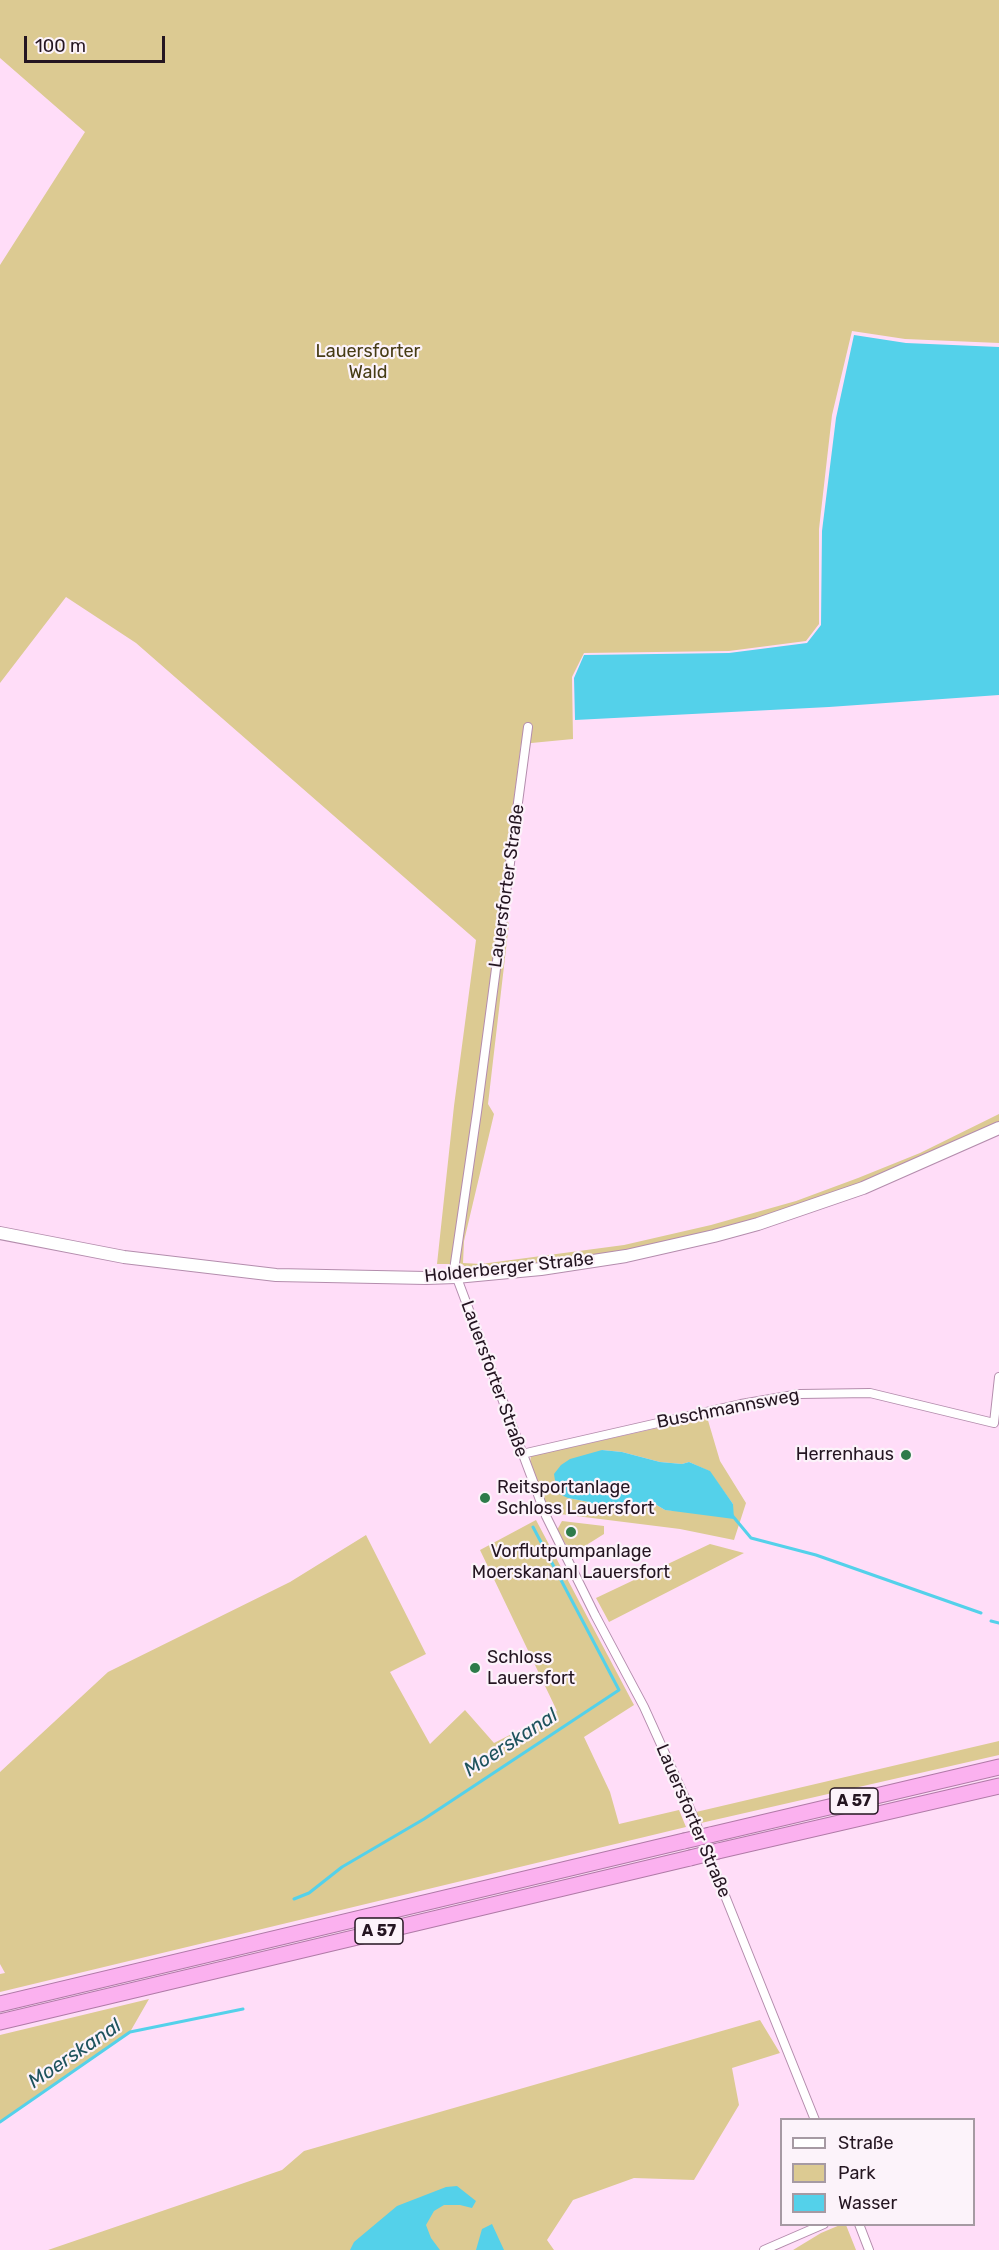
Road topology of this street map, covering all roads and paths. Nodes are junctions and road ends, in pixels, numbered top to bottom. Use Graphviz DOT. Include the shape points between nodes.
graph roads {
  1 [pos="528,727"];
  2 [pos="999,1128"];
  3 [pos="0,1233"];
  4 [pos="456,1277"];
  5 [pos="999,1377"];
  6 [pos="522,1454"];
  7 [pos="999,1767"];
  8 [pos="999,1786"];
  9 [pos="0,2004"];
  10 [pos="0,2022"];
  11 [pos="814,2118"];
  12 [pos="819,2226"];
  13 [pos="860,2226"];
  14 [pos="764,2250"];
  15 [pos="869,2250"];
  1 -- 4 [label="street, Lauersforter Straße"];
  2 -- 4 [label="main road, Holderberger Straße" via="863,1188 725,1233 627,1256"];
  3 -- 4 [label="main road, Holderberger Straße" via="124,1257 276,1275"];
  4 -- 6 [label="street, Lauersforter Straße"];
  5 -- 6 [label="street, Buschmannsweg" via="994,1423 870,1393 800,1394"];
  6 -- 11 [label="street, Lauersforter Straße" via="546,1516 594,1615 639,1695 691,1811"];
  7 -- 9 [label="highway, A 57, bridge"];
  8 -- 10 [label="highway, A 57, bridge"];
  12 -- 14 [label="street"];
  13 -- 15 [label="street"];
}
